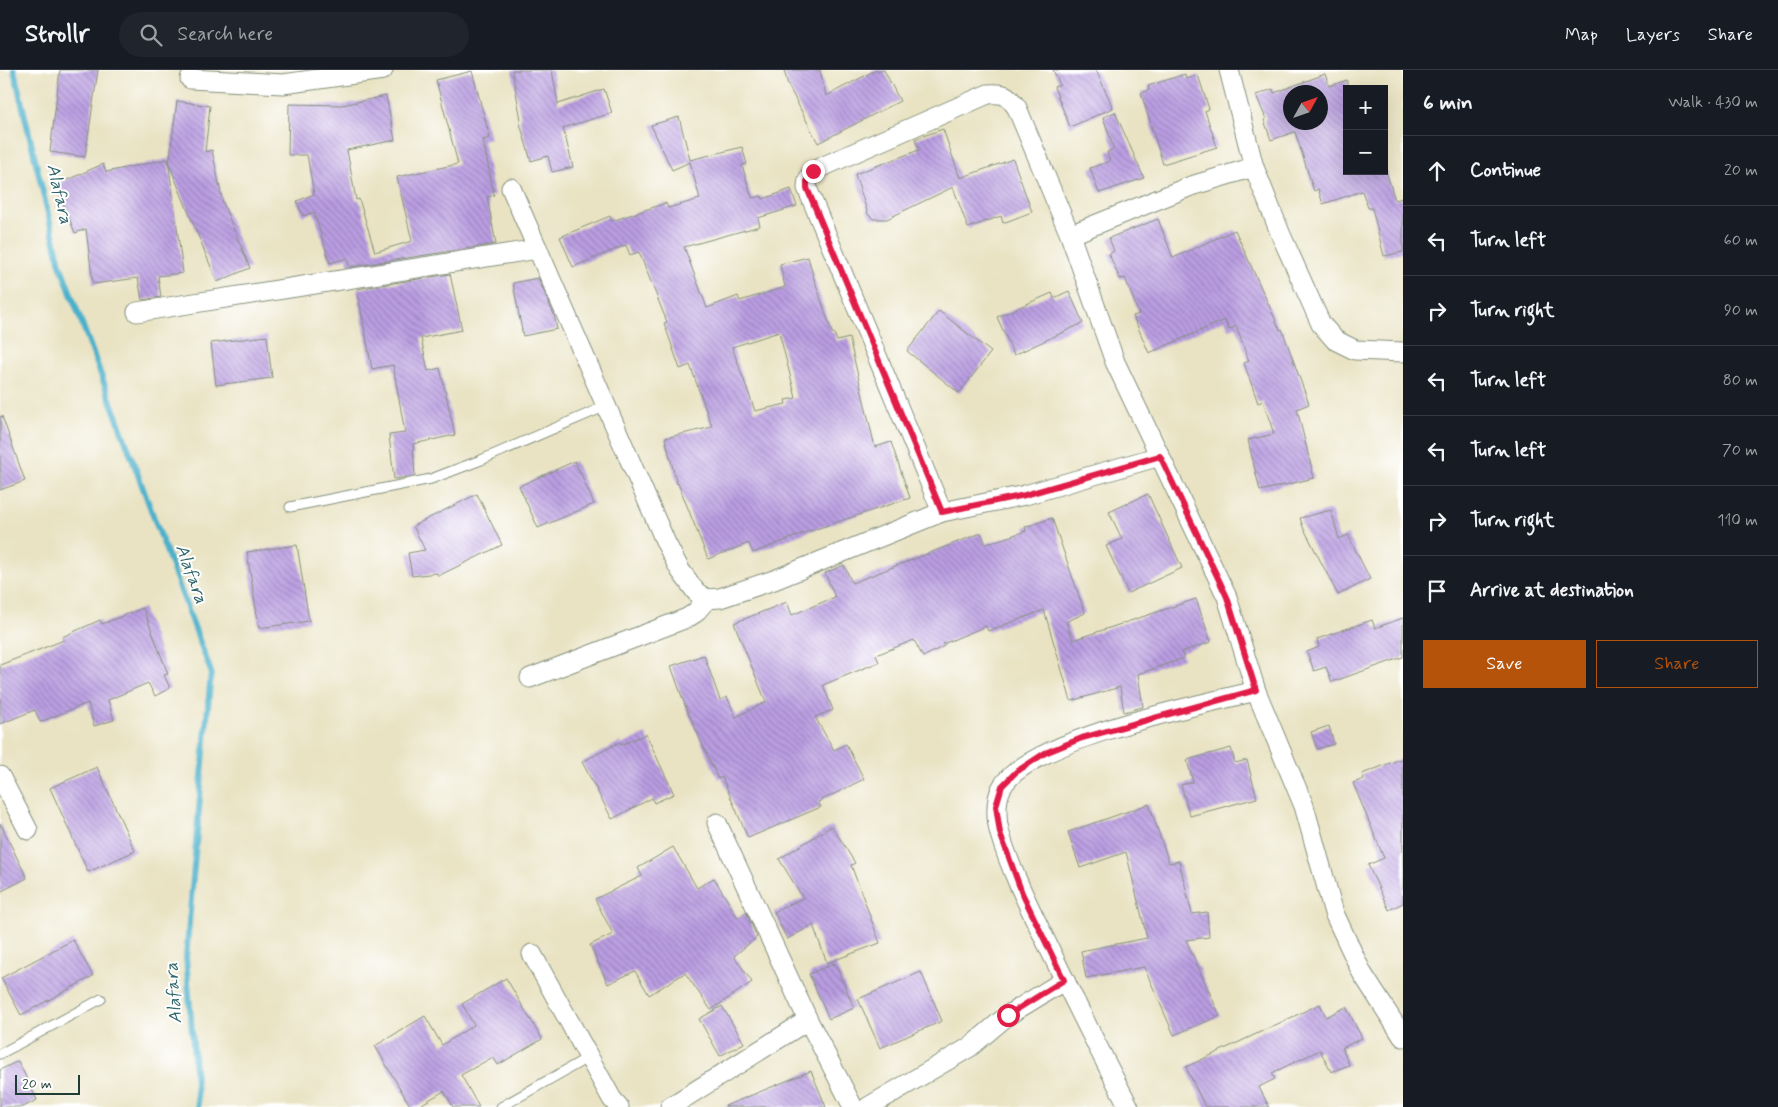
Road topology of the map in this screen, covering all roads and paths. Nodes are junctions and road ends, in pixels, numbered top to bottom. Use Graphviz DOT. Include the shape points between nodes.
graph roads {
  1 [pos="383,70"];
  2 [pos="1229,70"];
  3 [pos="190,80"];
  4 [pos="1254,167"];
  5 [pos="512,188"];
  6 [pos="1070,235"];
  7 [pos="538,249"];
  8 [pos="137,312"];
  9 [pos="1403,352"];
  10 [pos="606,406"];
  11 [pos="1160,456"];
  12 [pos="290,508"];
  13 [pos="942,512"];
  14 [pos="707,599"];
  15 [pos="530,678"];
  16 [pos="1256,690"];
  17 [pos="0,776"];
  18 [pos="717,822"];
  19 [pos="28,830"];
  20 [pos="532,954"];
  21 [pos="1064,980"];
  22 [pos="101,999"];
  23 [pos="808,1020"];
  24 [pos="1403,1037"];
  25 [pos="0,1054"];
  26 [pos="588,1056"];
  27 [pos="501,1107"];
  28 [pos="619,1107"];
  29 [pos="670,1107"];
  30 [pos="853,1107"];
  31 [pos="868,1107"];
  32 [pos="1129,1107"];
  1 -- 3 [label="street" via="283,84"];
  2 -- 4 [label="street"];
  4 -- 6 [label="street" via="1191,186"];
  4 -- 9 [label="street" via="1321,324 1335,340 1355,350"];
  5 -- 7 [label="street"];
  6 -- 11 [label="street" via="1115,362"];
  6 -- 13 [label="street" via="1017,108 1010,98 1001,93 988,94 813,171 809,176 807,188"];
  7 -- 8 [label="street"];
  7 -- 10 [label="street"];
  10 -- 12 [label="lane" via="431,479"];
  10 -- 14 [label="street" via="680,570 696,592"];
  11 -- 13 [label="street" via="1025,495"];
  11 -- 16 [label="street" via="1227,597"];
  13 -- 14 [label="street" via="774,580 720,598"];
  14 -- 15 [label="street" via="687,618"];
  16 -- 21 [label="street" via="1082,738 1045,753 1016,772 1002,786 996,806 1000,833 1022,893"];
  16 -- 24 [label="street" via="1304,806 1334,913 1362,973"];
  17 -- 19 [label="street"];
  18 -- 23 [label="street"];
  20 -- 26 [label="street"];
  21 -- 31 [label="street" via="1008,1015 970,1047"];
  21 -- 32 [label="street"];
  22 -- 25 [label="lane"];
  23 -- 29 [label="street"];
  23 -- 30 [label="street"];
  26 -- 27 [label="lane"];
  26 -- 28 [label="street"];
}
